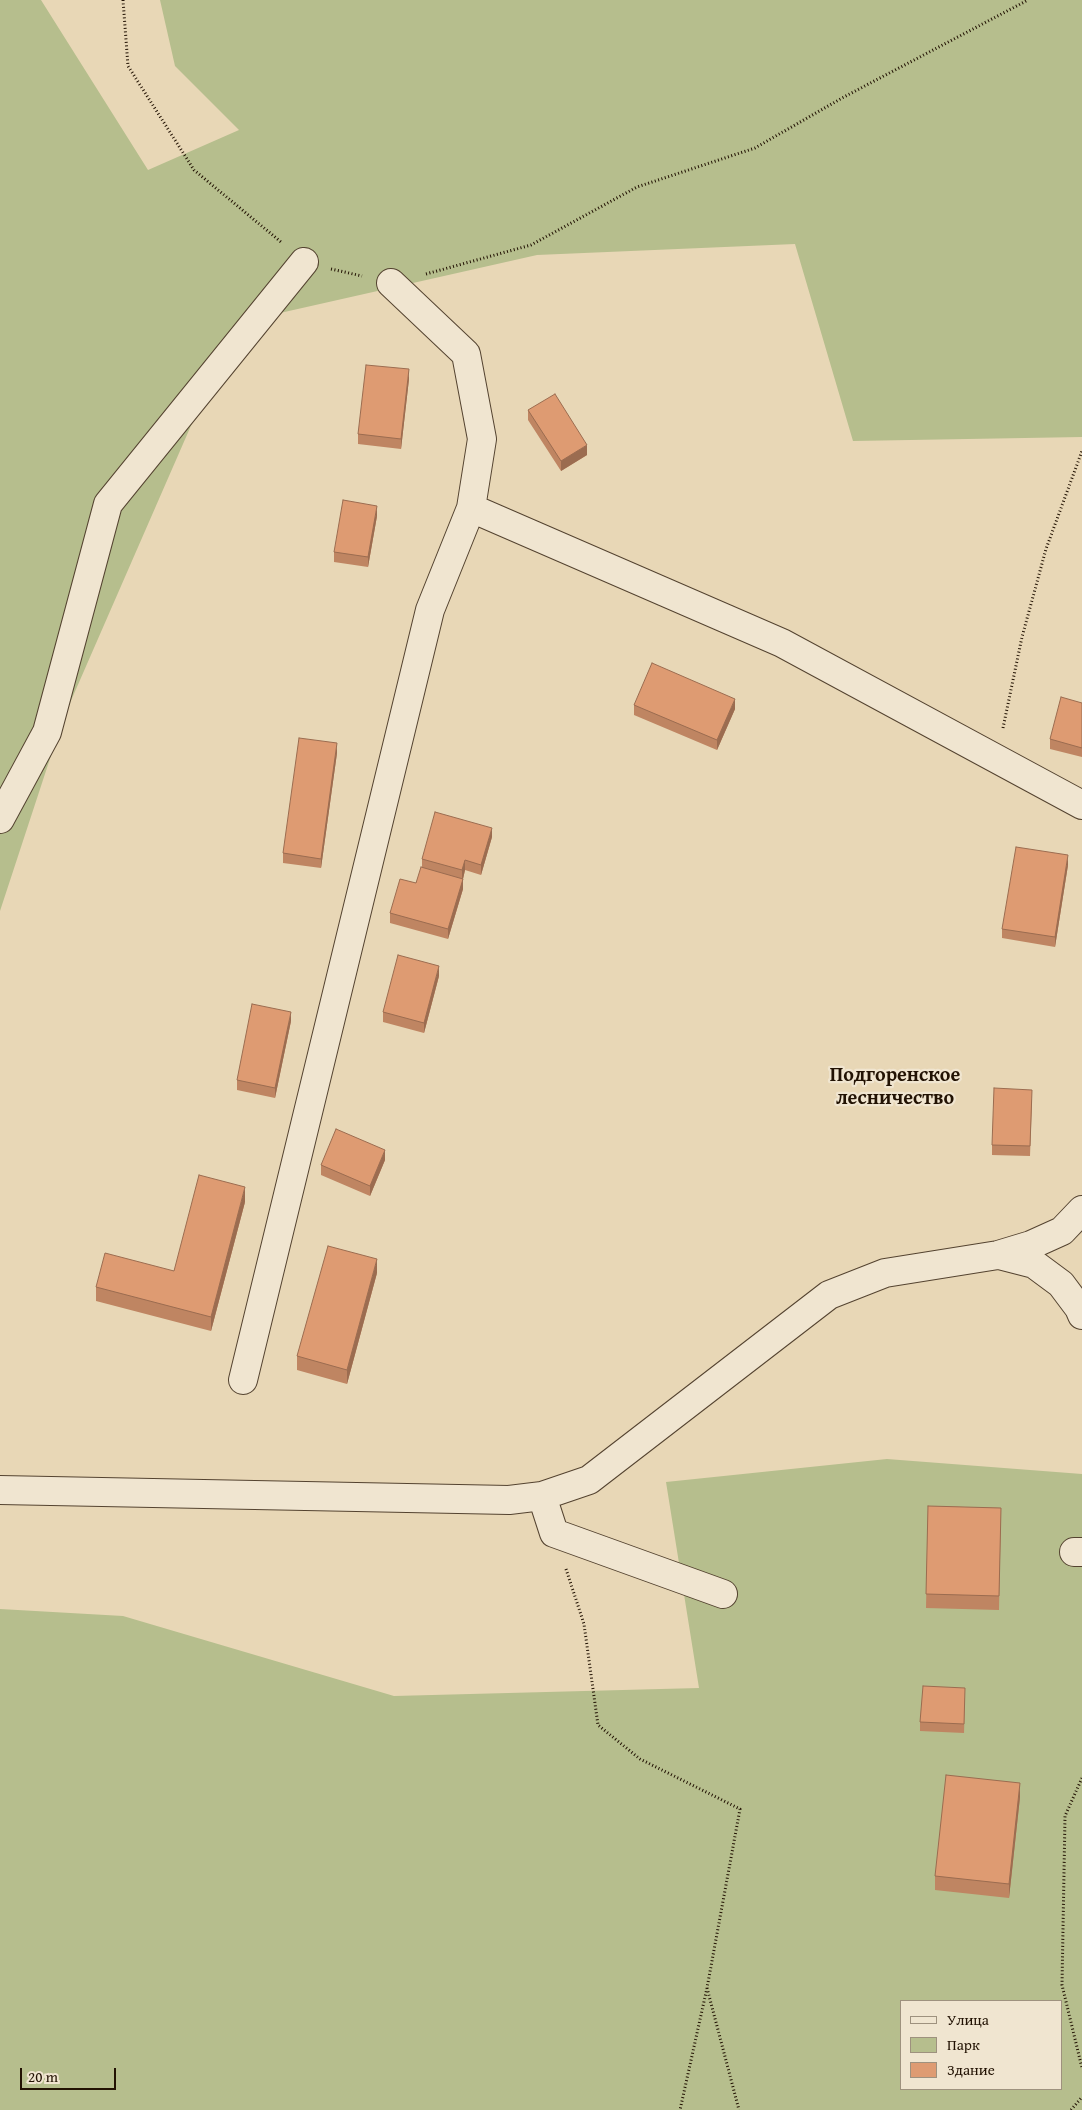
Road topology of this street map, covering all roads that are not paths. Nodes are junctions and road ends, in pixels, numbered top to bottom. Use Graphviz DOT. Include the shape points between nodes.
graph roads {
  1 [pos="304,262"];
  2 [pos="391,284"];
  3 [pos="471,508"];
  4 [pos="1082,805"];
  5 [pos="0,819"];
  6 [pos="1082,1210"];
  7 [pos="998,1255"];
  8 [pos="1082,1315"];
  9 [pos="243,1380"];
  10 [pos="0,1490"];
  11 [pos="542,1496"];
  12 [pos="723,1594"];
  1 -- 5 [label="street" via="108,504 47,732"];
  2 -- 3 [label="street" via="466,354 482,439"];
  3 -- 4 [label="street" via="782,643"];
  3 -- 9 [label="street" via="430,610"];
  6 -- 7 [label="street" via="1062,1231"];
  7 -- 8 [label="street" via="1034,1264 1061,1284"];
  7 -- 11 [label="street" via="885,1273 829,1295 589,1480"];
  10 -- 11 [label="street" via="509,1500"];
  11 -- 12 [label="street" via="554,1533"];
}
